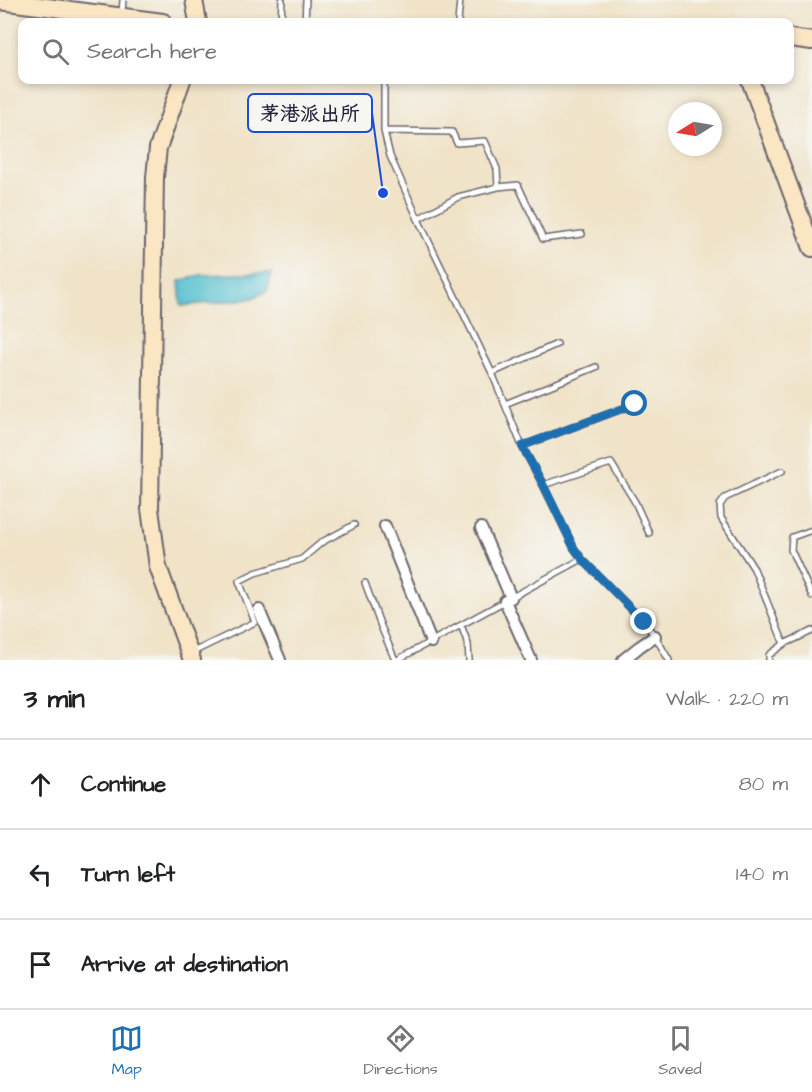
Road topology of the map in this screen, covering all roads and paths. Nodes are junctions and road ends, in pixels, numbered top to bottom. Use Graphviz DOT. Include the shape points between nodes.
graph roads {
  1 [pos="123,0"];
  2 [pos="194,0"];
  3 [pos="282,0"];
  4 [pos="306,0"];
  5 [pos="460,0"];
  6 [pos="0,1"];
  7 [pos="53,3"];
  8 [pos="121,17"];
  9 [pos="130,18"];
  10 [pos="197,18"];
  11 [pos="281,18"];
  12 [pos="305,18"];
  13 [pos="458,18"];
  14 [pos="794,39"];
  15 [pos="812,41"];
  16 [pos="181,84"];
  17 [pos="384,84"];
  18 [pos="751,84"];
  19 [pos="384,131"];
  20 [pos="498,187"];
  21 [pos="418,219"];
  22 [pos="582,234"];
  23 [pos="812,248"];
  24 [pos="557,344"];
  25 [pos="596,367"];
  26 [pos="492,373"];
  27 [pos="506,404"];
  28 [pos="635,404"];
  29 [pos="522,446"];
  30 [pos="782,471"];
  31 [pos="543,484"];
  32 [pos="354,525"];
  33 [pos="385,526"];
  34 [pos="481,528"];
  35 [pos="812,530"];
  36 [pos="649,533"];
  37 [pos="582,559"];
  38 [pos="365,583"];
  39 [pos="812,596"];
  40 [pos="508,599"];
  41 [pos="259,610"];
  42 [pos="461,625"];
  43 [pos="812,631"];
  44 [pos="655,636"];
  45 [pos="431,642"];
  46 [pos="784,644"];
  47 [pos="191,657"];
  48 [pos="280,660"];
  49 [pos="399,660"];
  50 [pos="469,660"];
  51 [pos="531,660"];
  52 [pos="623,660"];
  53 [pos="669,660"];
  54 [pos="770,660"];
  1 -- 8 [label="lane"];
  2 -- 10 [label="street"];
  3 -- 11 [label="lane"];
  4 -- 12 [label="lane"];
  5 -- 13 [label="lane"];
  6 -- 7 [label="street"];
  7 -- 8 [label="street"];
  8 -- 9 [label="street"];
  14 -- 15 [label="street"];
  16 -- 47 [label="street" via="158,148 155,177 150,509 158,567"];
  17 -- 19 [label="lane"];
  18 -- 23 [label="street"];
  19 -- 20 [label="lane" via="452,132 457,143 485,141 497,169"];
  19 -- 21 [label="lane" via="390,156"];
  20 -- 21 [label="lane" via="458,197"];
  20 -- 22 [label="lane" via="518,185 543,239"];
  21 -- 26 [label="lane"];
  24 -- 26 [label="lane"];
  25 -- 27 [label="lane"];
  26 -- 27 [label="lane"];
  27 -- 29 [label="lane"];
  28 -- 29 [label="lane"];
  29 -- 31 [label="lane"];
  30 -- 46 [label="lane" via="720,504 721,518 754,569"];
  31 -- 36 [label="lane" via="611,463"];
  31 -- 37 [label="lane"];
  32 -- 47 [label="lane" via="322,542 302,559 239,581 255,622"];
  33 -- 45 [label="street"];
  34 -- 40 [label="street"];
  35 -- 39 [label="lane" via="792,537 791,550"];
  37 -- 40 [label="lane"];
  37 -- 44 [label="lane"];
  38 -- 49 [label="lane"];
  40 -- 42 [label="lane"];
  40 -- 51 [label="street"];
  41 -- 48 [label="street"];
  42 -- 45 [label="lane"];
  42 -- 50 [label="lane"];
  43 -- 46 [label="lane"];
  44 -- 52 [label="street"];
  44 -- 53 [label="lane"];
  45 -- 49 [label="lane"];
  46 -- 54 [label="lane" via="769,655"];
}
